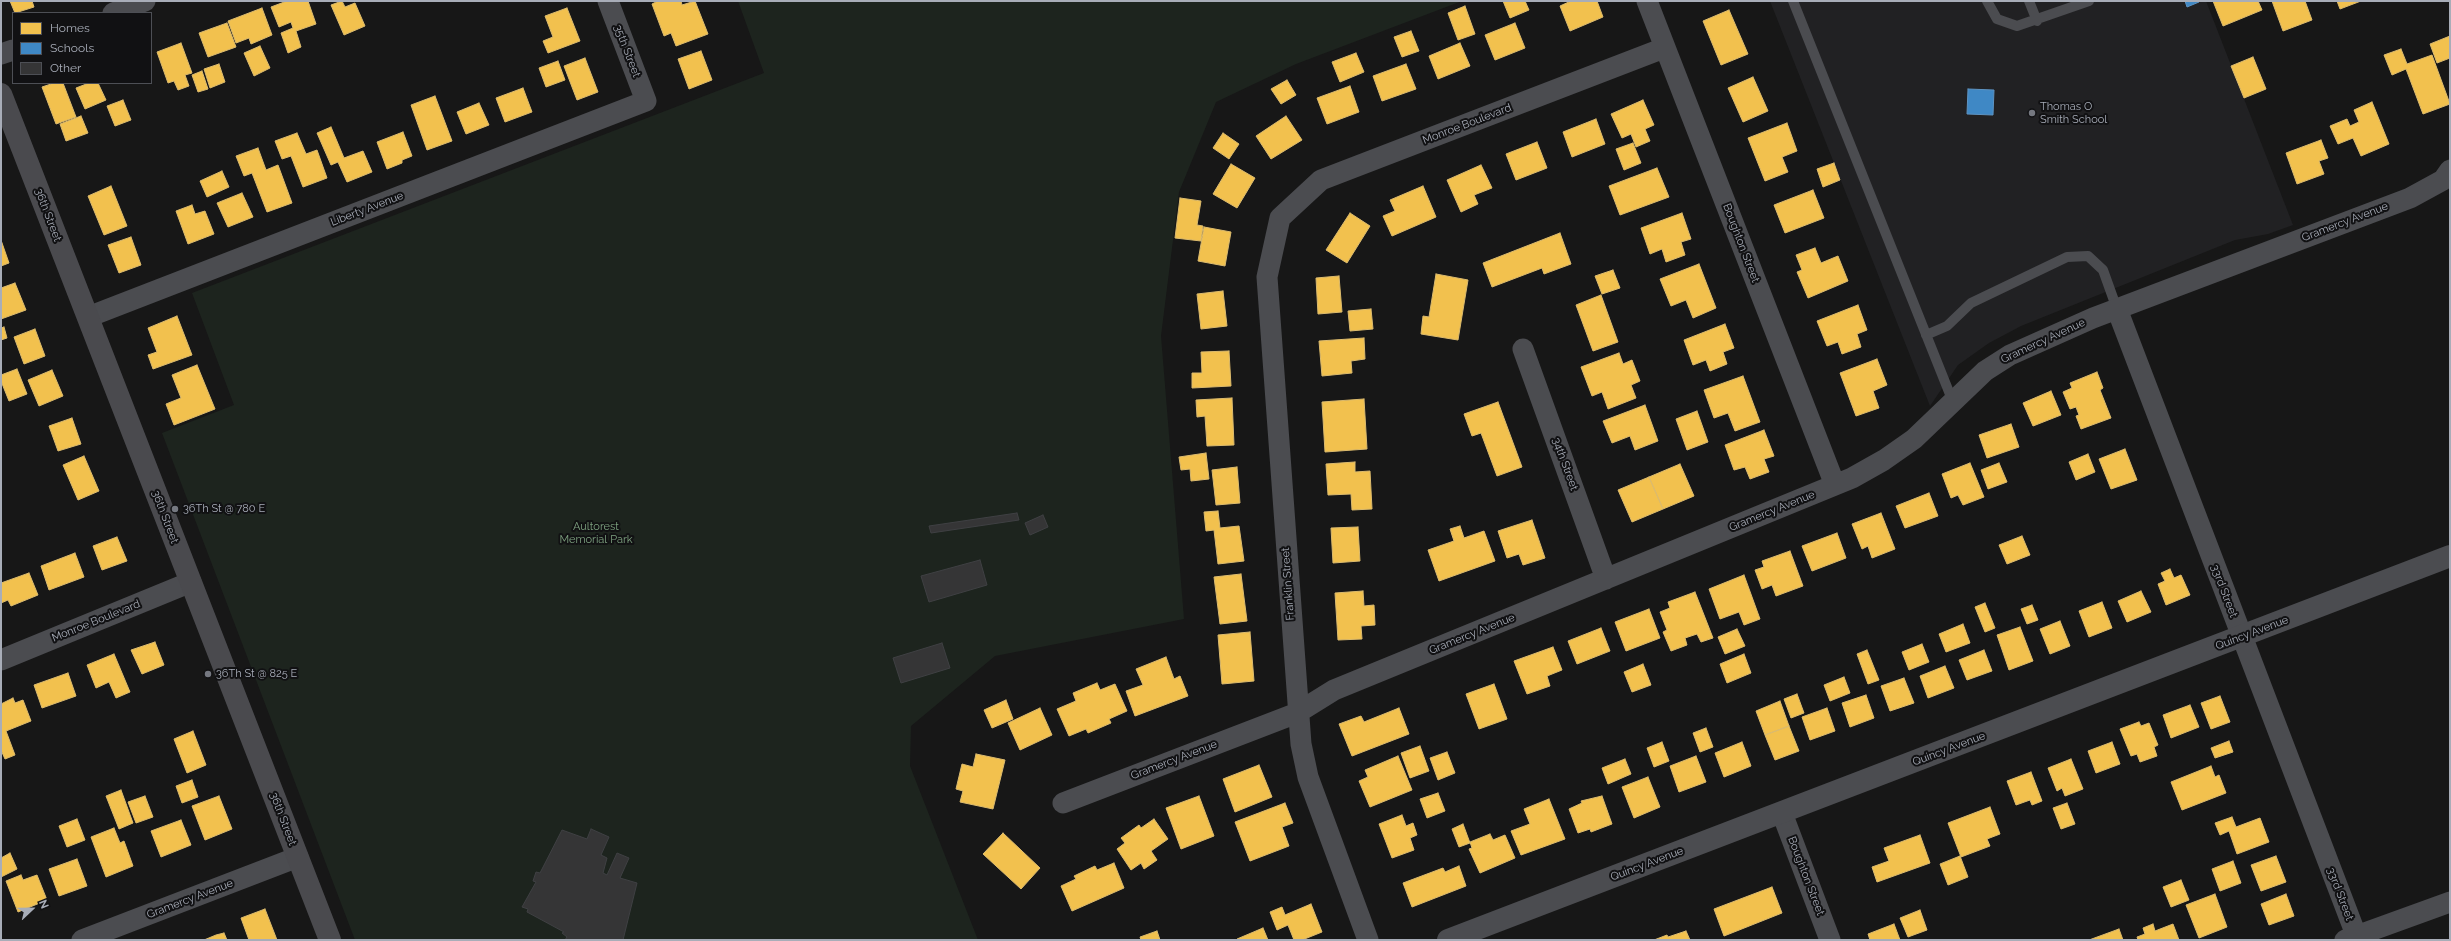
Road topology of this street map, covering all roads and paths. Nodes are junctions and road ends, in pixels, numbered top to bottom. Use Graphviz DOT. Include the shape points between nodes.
graph roads {
  1 [pos="145,1"];
  2 [pos="608,1"];
  3 [pos="1647,1"];
  4 [pos="1793,1"];
  5 [pos="1987,1"];
  6 [pos="2029,1"];
  7 [pos="2089,1"];
  8 [pos="116,12"];
  9 [pos="2037,21"];
  10 [pos="1664,48"];
  11 [pos="12,50"];
  12 [pos="1,54"];
  13 [pos="1,94"];
  14 [pos="646,101"];
  15 [pos="2448,179"];
  16 [pos="1280,218"];
  17 [pos="2117,309"];
  18 [pos="88,317"];
  19 [pos="1926,335"];
  20 [pos="1523,349"];
  21 [pos="1953,402"];
  22 [pos="1835,485"];
  23 [pos="2450,556"];
  24 [pos="1606,579"];
  25 [pos="191,582"];
  26 [pos="2242,637"];
  27 [pos="1,660"];
  28 [pos="1297,713"];
  29 [pos="1063,803"];
  30 [pos="1782,813"];
  31 [pos="298,857"];
  32 [pos="2450,902"];
  33 [pos="2353,939"];
  34 [pos="82,940"];
  35 [pos="330,940"];
  36 [pos="1368,940"];
  37 [pos="1448,940"];
  38 [pos="1830,940"];
  1 -- 8 [label="street"];
  2 -- 14 [label="street, 35th Street"];
  3 -- 10 [label="street, Boughton Street"];
  4 -- 19 [label="lane"];
  5 -- 9 [label="lane" via="1997,19 2017,26"];
  6 -- 9 [label="lane"];
  7 -- 9 [label="lane"];
  10 -- 16 [label="street, Monroe Boulevard" via="1321,180"];
  10 -- 22 [label="street, Boughton Street"];
  11 -- 12 [label="street"];
  13 -- 18 [label="main road, 36th Street"];
  14 -- 18 [label="street, Liberty Avenue"];
  15 -- 17 [label="street, Gramercy Avenue" via="2410,198"];
  16 -- 28 [label="street, Franklin Street" via="1267,277"];
  17 -- 19 [label="lane" via="2103,270 2088,256 2067,257 1971,303 1947,326"];
  17 -- 21 [label="street, Gramercy Avenue" via="2010,355 1985,371"];
  17 -- 26 [label="street, 33rd Street"];
  18 -- 25 [label="main road, 36th Street"];
  19 -- 21 [label="lane"];
  20 -- 24 [label="street, 34th Street"];
  21 -- 22 [label="street, Gramercy Avenue" via="1914,439 1890,456"];
  22 -- 24 [label="street, Gramercy Avenue"];
  23 -- 26 [label="street, Quincy Avenue"];
  24 -- 28 [label="street, Gramercy Avenue" via="1334,690"];
  25 -- 27 [label="street, Monroe Boulevard"];
  25 -- 31 [label="main road, 36th Street"];
  26 -- 30 [label="street, Quincy Avenue"];
  26 -- 33 [label="street, 33rd Street"];
  28 -- 29 [label="street, Gramercy Avenue"];
  28 -- 36 [label="street, Franklin Street" via="1308,777"];
  30 -- 37 [label="street, Quincy Avenue"];
  30 -- 38 [label="street, Boughton Street"];
  31 -- 34 [label="street, Gramercy Avenue"];
  31 -- 35 [label="main road, 36th Street"];
  32 -- 33 [label="street"];
}
